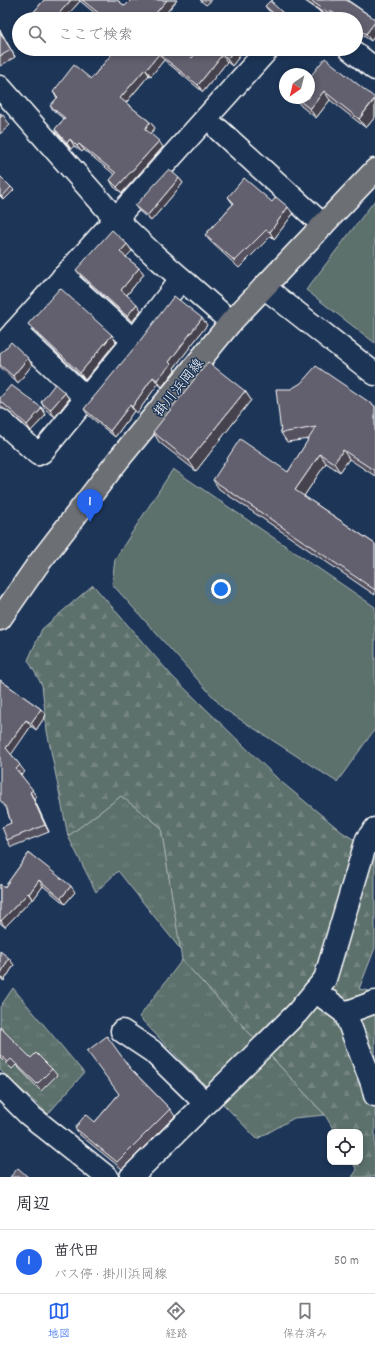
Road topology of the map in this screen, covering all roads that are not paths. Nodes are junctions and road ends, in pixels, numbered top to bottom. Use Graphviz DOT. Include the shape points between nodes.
graph roads {
  1 [pos="262,56"];
  2 [pos="359,56"];
  3 [pos="375,69"];
  4 [pos="2,93"];
  5 [pos="219,130"];
  6 [pos="375,170"];
  7 [pos="115,218"];
  8 [pos="323,225"];
  9 [pos="63,277"];
  10 [pos="181,279"];
  11 [pos="264,287"];
  12 [pos="231,322"];
  13 [pos="15,331"];
  14 [pos="134,341"];
  15 [pos="0,348"];
  16 [pos="375,374"];
  17 [pos="86,398"];
  18 [pos="0,420"];
  19 [pos="0,619"];
  20 [pos="375,829"];
  21 [pos="316,990"];
  22 [pos="375,1002"];
  23 [pos="345,1012"];
  24 [pos="122,1031"];
  25 [pos="0,1086"];
  26 [pos="375,1095"];
  27 [pos="205,1103"];
  28 [pos="107,1177"];
  29 [pos="131,1177"];
  1 -- 7 [label="street"];
  2 -- 3 [label="street"];
  4 -- 7 [label="street"];
  5 -- 8 [label="street"];
  6 -- 8 [label="main road, 掛川浜岡線"];
  7 -- 9 [label="street"];
  7 -- 10 [label="street"];
  8 -- 11 [label="main road, 掛川浜岡線"];
  9 -- 13 [label="street"];
  9 -- 14 [label="street"];
  10 -- 12 [label="street"];
  10 -- 14 [label="street"];
  11 -- 12 [label="main road, 掛川浜岡線"];
  11 -- 16 [label="street"];
  12 -- 19 [label="main road, 掛川浜岡線" via="119,459 36,567"];
  13 -- 15 [label="street"];
  13 -- 17 [label="street"];
  14 -- 17 [label="street"];
  17 -- 18 [label="street" via="38,454"];
  20 -- 21 [label="street" via="367,839 325,979"];
  21 -- 23 [label="street"];
  21 -- 27 [label="street" via="297,1013"];
  22 -- 23 [label="street"];
  23 -- 26 [label="street"];
  24 -- 27 [label="street" via="152,1051"];
  25 -- 28 [label="street" via="28,1114"];
  27 -- 29 [label="street"];
}
